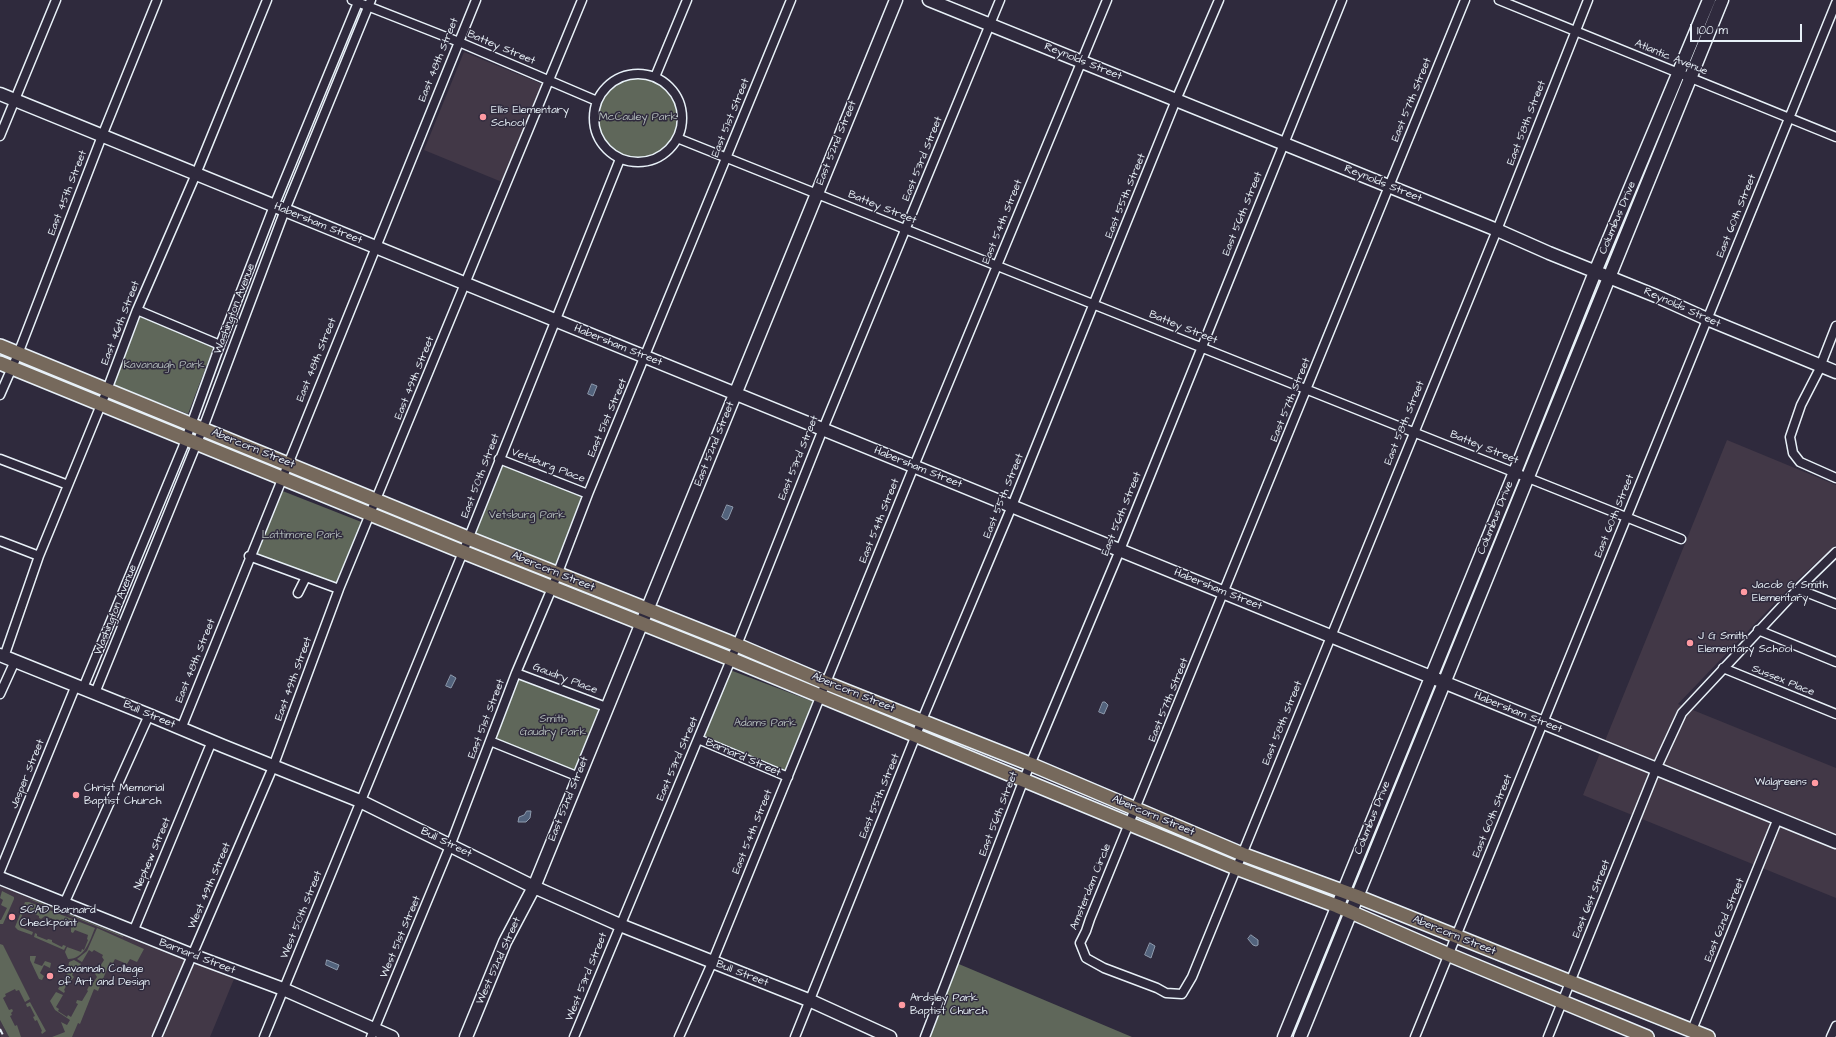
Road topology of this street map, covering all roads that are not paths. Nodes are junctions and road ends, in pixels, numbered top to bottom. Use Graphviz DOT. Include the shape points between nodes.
graph roads {
  1 [pos="56,0"];
  2 [pos="157,0"];
  3 [pos="267,0"];
  4 [pos="476,0"];
  5 [pos="582,0"];
  6 [pos="686,0"];
  7 [pos="791,0"];
  8 [pos="896,0"];
  9 [pos="929,0"];
  10 [pos="1000,0"];
  11 [pos="1107,0"];
  12 [pos="1219,0"];
  13 [pos="1342,0"];
  14 [pos="1465,0"];
  15 [pos="1499,0"];
  16 [pos="1588,0"];
  17 [pos="1709,0"];
  18 [pos="1722,0"];
  19 [pos="356,1"];
  20 [pos="370,3"];
  21 [pos="1836,3"];
  22 [pos="990,25"];
  23 [pos="1575,31"];
  24 [pos="459,42"];
  25 [pos="1081,61"];
  26 [pos="1684,75"];
  27 [pos="655,77"];
  28 [pos="549,80"];
  29 [pos="0,94"];
  30 [pos="15,100"];
  31 [pos="1176,100"];
  32 [pos="596,101"];
  33 [pos="1789,118"];
  34 [pos="0,136"];
  35 [pos="102,136"];
  36 [pos="1836,137"];
  37 [pos="678,138"];
  38 [pos="1283,144"];
  39 [pos="727,158"];
  40 [pos="620,159"];
  41 [pos="196,174"];
  42 [pos="1389,186"];
  43 [pos="817,194"];
  44 [pos="280,208"];
  45 [pos="906,229"];
  46 [pos="1497,230"];
  47 [pos="375,247"];
  48 [pos="998,266"];
  49 [pos="1595,272"];
  50 [pos="1610,278"];
  51 [pos="465,284"];
  52 [pos="1094,304"];
  53 [pos="137,310"];
  54 [pos="555,320"];
  55 [pos="1707,320"];
  56 [pos="1836,326"];
  57 [pos="220,345"];
  58 [pos="0,346"];
  59 [pos="1202,347"];
  60 [pos="18,354"];
  61 [pos="646,357"];
  62 [pos="0,363"];
  63 [pos="1820,365"];
  64 [pos="12,368"];
  65 [pos="1836,372"];
  66 [pos="1307,389"];
  67 [pos="107,390"];
  68 [pos="736,394"];
  69 [pos="0,395"];
  70 [pos="102,404"];
  71 [pos="197,426"];
  72 [pos="823,429"];
  73 [pos="1413,432"];
  74 [pos="191,441"];
  75 [pos="0,459"];
  76 [pos="499,459"];
  77 [pos="287,464"];
  78 [pos="914,466"];
  79 [pos="1515,472"];
  80 [pos="1527,477"];
  81 [pos="281,478"];
  82 [pos="1836,478"];
  83 [pos="68,485"];
  84 [pos="588,494"];
  85 [pos="377,500"];
  86 [pos="1012,506"];
  87 [pos="371,514"];
  88 [pos="1626,517"];
  89 [pos="468,538"];
  90 [pos="1681,539"];
  91 [pos="0,542"];
  92 [pos="1120,550"];
  93 [pos="463,552"];
  94 [pos="1836,552"];
  95 [pos="39,556"];
  96 [pos="249,556"];
  97 [pos="558,573"];
  98 [pos="306,577"];
  99 [pos="552,588"];
  100 [pos="339,589"];
  101 [pos="1798,589"];
  102 [pos="1224,593"];
  103 [pos="298,594"];
  104 [pos="1836,604"];
  105 [pos="648,609"];
  106 [pos="642,623"];
  107 [pos="1758,630"];
  108 [pos="1331,636"];
  109 [pos="737,645"];
  110 [pos="6,658"];
  111 [pos="731,659"];
  112 [pos="1836,662"];
  113 [pos="1723,668"];
  114 [pos="516,673"];
  115 [pos="1430,678"];
  116 [pos="826,683"];
  117 [pos="1443,683"];
  118 [pos="79,686"];
  119 [pos="94,693"];
  120 [pos="0,694"];
  121 [pos="821,696"];
  122 [pos="606,707"];
  123 [pos="1836,714"];
  124 [pos="150,715"];
  125 [pos="922,720"];
  126 [pos="1543,722"];
  127 [pos="180,729"];
  128 [pos="917,735"];
  129 [pos="698,739"];
  130 [pos="212,741"];
  131 [pos="490,741"];
  132 [pos="1030,764"];
  133 [pos="273,767"];
  134 [pos="1656,769"];
  135 [pos="579,777"];
  136 [pos="788,777"];
  137 [pos="1024,778"];
  138 [pos="360,801"];
  139 [pos="1136,808"];
  140 [pos="1778,818"];
  141 [pos="1130,823"];
  142 [pos="1836,842"];
  143 [pos="450,846"];
  144 [pos="1242,854"];
  145 [pos="1236,868"];
  146 [pos="0,871"];
  147 [pos="0,878"];
  148 [pos="534,887"];
  149 [pos="1344,891"];
  150 [pos="1356,896"];
  151 [pos="64,904"];
  152 [pos="1337,906"];
  153 [pos="1351,912"];
  154 [pos="620,926"];
  155 [pos="133,932"];
  156 [pos="1456,937"];
  157 [pos="1448,954"];
  158 [pos="192,955"];
  159 [pos="712,963"];
  160 [pos="1571,982"];
  161 [pos="283,989"];
  162 [pos="810,1001"];
  163 [pos="1562,1002"];
  164 [pos="1836,1026"];
  165 [pos="373,1033"];
  166 [pos="1689,1034"];
  167 [pos="157,1037"];
  168 [pos="264,1037"];
  169 [pos="392,1037"];
  170 [pos="466,1037"];
  171 [pos="574,1037"];
  172 [pos="679,1037"];
  173 [pos="795,1037"];
  174 [pos="890,1037"];
  175 [pos="924,1037"];
  176 [pos="1284,1037"];
  177 [pos="1300,1037"];
  178 [pos="1415,1037"];
  179 [pos="1548,1037"];
  180 [pos="1647,1037"];
  181 [pos="1708,1037"];
  182 [pos="1832,1037"];
  1 -- 30 [label="street"];
  2 -- 35 [label="street, East 45th Street"];
  3 -- 41 [label="street, East 46th Street"];
  4 -- 24 [label="street, East 48th Street"];
  5 -- 28 [label="street, East 49th Street"];
  6 -- 27 [label="street"];
  7 -- 39 [label="street, East 51st Street"];
  8 -- 43 [label="street, East 52nd Street"];
  9 -- 22 [label="street, Reynolds Street"];
  10 -- 22 [label="street, East 53rd Street"];
  11 -- 25 [label="street, East 54th Street"];
  12 -- 31 [label="street, East 55th Street"];
  13 -- 38 [label="street, East 56th Street"];
  14 -- 42 [label="street, East 57th Street"];
  15 -- 23 [label="street, Atlantic Avenue"];
  16 -- 23 [label="street, East 58th Street"];
  17 -- 26 [label="street, Columbus Drive"];
  18 -- 26 [label="street, Columbus Drive"];
  19 -- 20 [label="street, Battey Street"];
  19 -- 44 [label="street, Washington Avenue"];
  20 -- 24 [label="street, Battey Street"];
  20 -- 44 [label="street, Washington Avenue"];
  21 -- 33 [label="street, East 60th Street"];
  22 -- 25 [label="street, Reynolds Street"];
  22 -- 45 [label="street, East 53rd Street"];
  23 -- 26 [label="street, Atlantic Avenue"];
  23 -- 46 [label="street, East 58th Street"];
  24 -- 28 [label="street, Battey Street"];
  24 -- 47 [label="street, East 48th Street"];
  25 -- 31 [label="street, Reynolds Street"];
  25 -- 48 [label="street, East 54th Street"];
  26 -- 33 [label="street, Atlantic Avenue"];
  26 -- 49 [label="street, Columbus Drive"];
  26 -- 50 [label="street, Columbus Drive"];
  27 -- 32 [label="street" via="630,74 619,78 606,87"];
  27 -- 37 [label="street" via="666,84 680,104 682,114"];
  28 -- 32 [label="street, Battey Street"];
  28 -- 51 [label="street, East 49th Street"];
  29 -- 30 [label="street, Habersham Street"];
  30 -- 34 [label="street"];
  30 -- 35 [label="street, Habersham Street"];
  31 -- 38 [label="street, Reynolds Street"];
  31 -- 52 [label="street, East 55th Street"];
  32 -- 40 [label="street" via="596,134 603,146"];
  33 -- 36 [label="street, Atlantic Avenue"];
  33 -- 55 [label="street, East 60th Street"];
  35 -- 41 [label="street, Habersham Street"];
  35 -- 60 [label="street, East 45th Street"];
  37 -- 39 [label="street, Battey Street"];
  37 -- 40 [label="street" via="661,156 652,160 640,163"];
  38 -- 42 [label="street, Reynolds Street"];
  38 -- 59 [label="street, East 56th Street"];
  39 -- 43 [label="street, Battey Street"];
  39 -- 61 [label="street, East 51st Street"];
  40 -- 54 [label="street, East 50th Street"];
  41 -- 44 [label="street, Habersham Street"];
  41 -- 53 [label="street, East 46th Street"];
  42 -- 46 [label="street, Reynolds Street"];
  42 -- 66 [label="street, East 57th Street"];
  43 -- 45 [label="street, Battey Street"];
  43 -- 68 [label="street, East 52nd Street"];
  44 -- 47 [label="street, Habersham Street"];
  44 -- 57 [label="street, Washington Avenue"];
  44 -- 71 [label="street, Washington Avenue"];
  45 -- 48 [label="street, Battey Street"];
  45 -- 72 [label="street, East 53rd Street"];
  46 -- 49 [label="street, Reynolds Street"];
  46 -- 73 [label="street, East 58th Street"];
  47 -- 51 [label="street, Habersham Street"];
  47 -- 77 [label="street, East 48th Street"];
  48 -- 52 [label="street, Battey Street"];
  48 -- 78 [label="street, East 54th Street"];
  49 -- 50 [label="street, Reynolds Street"];
  49 -- 79 [label="street, Columbus Drive"];
  50 -- 55 [label="street, Reynolds Street"];
  50 -- 80 [label="street, Columbus Drive"];
  51 -- 54 [label="street, Habersham Street"];
  51 -- 85 [label="street, East 49th Street"];
  52 -- 59 [label="street, Battey Street"];
  52 -- 86 [label="street, East 55th Street"];
  53 -- 57 [label="street"];
  53 -- 67 [label="street, East 46th Street"];
  54 -- 61 [label="street, Habersham Street"];
  54 -- 76 [label="street, East 50th Street"];
  55 -- 63 [label="street, Reynolds Street"];
  55 -- 88 [label="street, East 60th Street"];
  56 -- 63 [label="street"];
  57 -- 71 [label="street, Washington Avenue"];
  58 -- 60 [label="main road, Abercorn Street"];
  59 -- 66 [label="street, Battey Street"];
  59 -- 92 [label="street, East 56th Street"];
  60 -- 64 [label="street, East 45th Street"];
  60 -- 67 [label="main road, Abercorn Street"];
  61 -- 68 [label="street, Habersham Street"];
  61 -- 84 [label="street, East 51st Street"];
  62 -- 64 [label="main road, Abercorn Street"];
  63 -- 65 [label="street, Reynolds Street"];
  63 -- 82 [label="street" via="1801,405 1790,437 1792,453 1800,462"];
  64 -- 69 [label="street, East 45th Street"];
  64 -- 70 [label="main road, Abercorn Street"];
  66 -- 73 [label="street, Battey Street"];
  66 -- 102 [label="street, East 57th Street"];
  67 -- 70 [label="street, East 46th Street"];
  67 -- 71 [label="main road, Abercorn Street"];
  68 -- 72 [label="street, Habersham Street"];
  68 -- 105 [label="street, East 52nd Street"];
  70 -- 74 [label="main road, Abercorn Street"];
  70 -- 83 [label="street, East 46th Street"];
  71 -- 74 [label="street, Washington Avenue"];
  71 -- 74 [label="street, Washington Avenue"];
  71 -- 77 [label="main road, Abercorn Street"];
  72 -- 78 [label="street, Habersham Street"];
  72 -- 109 [label="street, East 53rd Street"];
  73 -- 79 [label="street, Battey Street"];
  73 -- 108 [label="street, East 58th Street"];
  74 -- 81 [label="main road, Abercorn Street"];
  74 -- 118 [label="street, Washington Avenue"];
  74 -- 119 [label="street, Washington Avenue"];
  75 -- 83 [label="street"];
  76 -- 84 [label="street, Vetsburg Place"];
  76 -- 89 [label="street, East 50th Street"];
  77 -- 81 [label="street, East 48th Street"];
  77 -- 85 [label="main road, Abercorn Street"];
  78 -- 86 [label="street, Habersham Street"];
  78 -- 116 [label="street, East 54th Street"];
  79 -- 80 [label="street, Battey Street"];
  79 -- 115 [label="street, Columbus Drive"];
  80 -- 88 [label="street, Battey Street"];
  80 -- 117 [label="street, Columbus Drive"];
  81 -- 87 [label="main road, Abercorn Street"];
  81 -- 96 [label="street, East 48th Street"];
  83 -- 95 [label="street, East 46th Street"];
  84 -- 97 [label="street, East 51st Street"];
  85 -- 87 [label="street, East 49th Street"];
  85 -- 89 [label="main road, Abercorn Street"];
  86 -- 92 [label="street, Habersham Street"];
  86 -- 125 [label="street, East 55th Street"];
  87 -- 93 [label="main road, Abercorn Street"];
  87 -- 100 [label="street, East 49th Street"];
  88 -- 90 [label="street, Battey Street"];
  88 -- 126 [label="street, East 60th Street"];
  89 -- 93 [label="street, East 50th Street"];
  89 -- 97 [label="main road, Abercorn Street"];
  91 -- 95 [label="street"];
  92 -- 102 [label="street, Habersham Street"];
  92 -- 132 [label="street, East 56th Street"];
  93 -- 99 [label="main road, Abercorn Street"];
  93 -- 138 [label="street, East 50th Street"];
  94 -- 101 [label="street, East 61st Street"];
  95 -- 110 [label="street, East 46th Street"];
  96 -- 98 [label="street"];
  96 -- 127 [label="street, East 48th Street"];
  97 -- 99 [label="street, East 51st Street"];
  97 -- 105 [label="main road, Abercorn Street"];
  98 -- 100 [label="street"];
  98 -- 103 [label="street"];
  99 -- 106 [label="main road, Abercorn Street"];
  99 -- 114 [label="street, East 51st Street"];
  100 -- 133 [label="street, East 49th Street"];
  101 -- 104 [label="street"];
  101 -- 107 [label="street, East 61st Street"];
  102 -- 108 [label="street, Habersham Street"];
  102 -- 139 [label="street, East 57th Street"];
  105 -- 106 [label="street, East 52nd Street"];
  105 -- 109 [label="main road, Abercorn Street"];
  106 -- 111 [label="main road, Abercorn Street"];
  106 -- 122 [label="street, East 52nd Street"];
  107 -- 112 [label="street"];
  107 -- 113 [label="street, East 61st Street"];
  108 -- 115 [label="street, Habersham Street"];
  108 -- 144 [label="street, East 58th Street"];
  109 -- 111 [label="street, East 53rd Street"];
  109 -- 116 [label="main road, Abercorn Street"];
  110 -- 118 [label="street, Bull Street"];
  110 -- 120 [label="street, East 46th Street"];
  111 -- 121 [label="main road, Abercorn Street"];
  111 -- 129 [label="street, East 53rd Street"];
  113 -- 123 [label="street, Sussex Place"];
  113 -- 134 [label="street, East 61st Street" via="1682,713"];
  114 -- 122 [label="street, Gaudry Place"];
  114 -- 131 [label="street, East 51st Street"];
  115 -- 117 [label="street, Habersham Street"];
  115 -- 149 [label="street, Columbus Drive"];
  116 -- 121 [label="street, East 54th Street"];
  116 -- 125 [label="main road, Abercorn Street"];
  117 -- 126 [label="street, Habersham Street"];
  117 -- 150 [label="street, Columbus Drive"];
  118 -- 119 [label="street, Bull Street"];
  118 -- 146 [label="street, Jasper Street"];
  119 -- 124 [label="street, Bull Street"];
  121 -- 128 [label="main road, Abercorn Street"];
  121 -- 136 [label="street, East 54th Street"];
  122 -- 135 [label="street, East 52nd Street"];
  124 -- 127 [label="street, Bull Street"];
  124 -- 151 [label="street"];
  125 -- 128 [label="street, East 55th Street"];
  125 -- 132 [label="main road, Abercorn Street"];
  126 -- 134 [label="street, Habersham Street"];
  126 -- 156 [label="street, East 60th Street"];
  127 -- 130 [label="street, Bull Street"];
  128 -- 137 [label="main road, Abercorn Street"];
  128 -- 162 [label="street, East 55th Street"];
  129 -- 136 [label="street, Barnard Street"];
  129 -- 154 [label="street, East 53rd Street"];
  130 -- 133 [label="street, Bull Street"];
  130 -- 155 [label="street, Nephew Street"];
  131 -- 135 [label="street"];
  131 -- 143 [label="street, East 51st Street"];
  132 -- 137 [label="street, East 56th Street"];
  132 -- 139 [label="main road, Abercorn Street"];
  133 -- 138 [label="street, Bull Street"];
  133 -- 158 [label="street, West 49th Street"];
  134 -- 140 [label="street, Habersham Street"];
  134 -- 160 [label="street, East 61st Street"];
  135 -- 148 [label="street, East 52nd Street"];
  136 -- 159 [label="street, East 54th Street"];
  137 -- 141 [label="main road, Abercorn Street"];
  137 -- 175 [label="street, East 56th Street"];
  138 -- 143 [label="street, Bull Street"];
  138 -- 161 [label="street, West 50th Street"];
  139 -- 141 [label="street, Amsterdam Circle"];
  139 -- 144 [label="main road, Abercorn Street"];
  140 -- 142 [label="street, Habersham Street"];
  140 -- 166 [label="street, East 62nd Street"];
  141 -- 145 [label="main road, Abercorn Street"];
  141 -- 145 [label="street, Amsterdam Circle" via="1080,942 1086,958 1104,968 1166,993 1182,994 1192,977"];
  143 -- 148 [label="street, Bull Street"];
  143 -- 165 [label="street, West 51st Street"];
  144 -- 145 [label="street, Amsterdam Circle"];
  144 -- 149 [label="main road, Abercorn Street"];
  145 -- 152 [label="main road, Abercorn Street"];
  147 -- 151 [label="street, Barnard Street"];
  148 -- 154 [label="street, Bull Street"];
  148 -- 170 [label="street, West 52nd Street" via="505,942"];
  149 -- 150 [label="main road, Abercorn Street"];
  149 -- 152 [label="street, Columbus Drive"];
  150 -- 153 [label="street, Columbus Drive"];
  150 -- 156 [label="main road, Abercorn Street"];
  151 -- 155 [label="street, Barnard Street"];
  152 -- 153 [label="main road, Abercorn Street"];
  152 -- 176 [label="street, Columbus Drive"];
  153 -- 157 [label="main road, Abercorn Street"];
  153 -- 177 [label="street, Columbus Drive"];
  154 -- 159 [label="street, Bull Street"];
  154 -- 171 [label="street, West 53rd Street"];
  155 -- 158 [label="street, Barnard Street"];
  156 -- 157 [label="street, East 60th Street"];
  156 -- 160 [label="main road, Abercorn Street"];
  157 -- 163 [label="main road, Abercorn Street"];
  157 -- 178 [label="street, East 60th Street"];
  158 -- 161 [label="street, Barnard Street"];
  158 -- 167 [label="street, West 49th Street"];
  159 -- 162 [label="street, Bull Street"];
  159 -- 172 [label="street, East 54th Street"];
  160 -- 163 [label="street, East 61st Street"];
  160 -- 166 [label="main road, Abercorn Street"];
  161 -- 165 [label="street, Barnard Street"];
  161 -- 168 [label="street, West 50th Street"];
  162 -- 173 [label="street, East 55th Street"];
  162 -- 174 [label="street, Bull Street"];
  163 -- 179 [label="street, East 61st Street"];
  163 -- 180 [label="main road, Abercorn Street"];
  164 -- 182 [label="street"];
  165 -- 169 [label="street, Barnard Street"];
  166 -- 181 [label="main road, Abercorn Street"];
}
